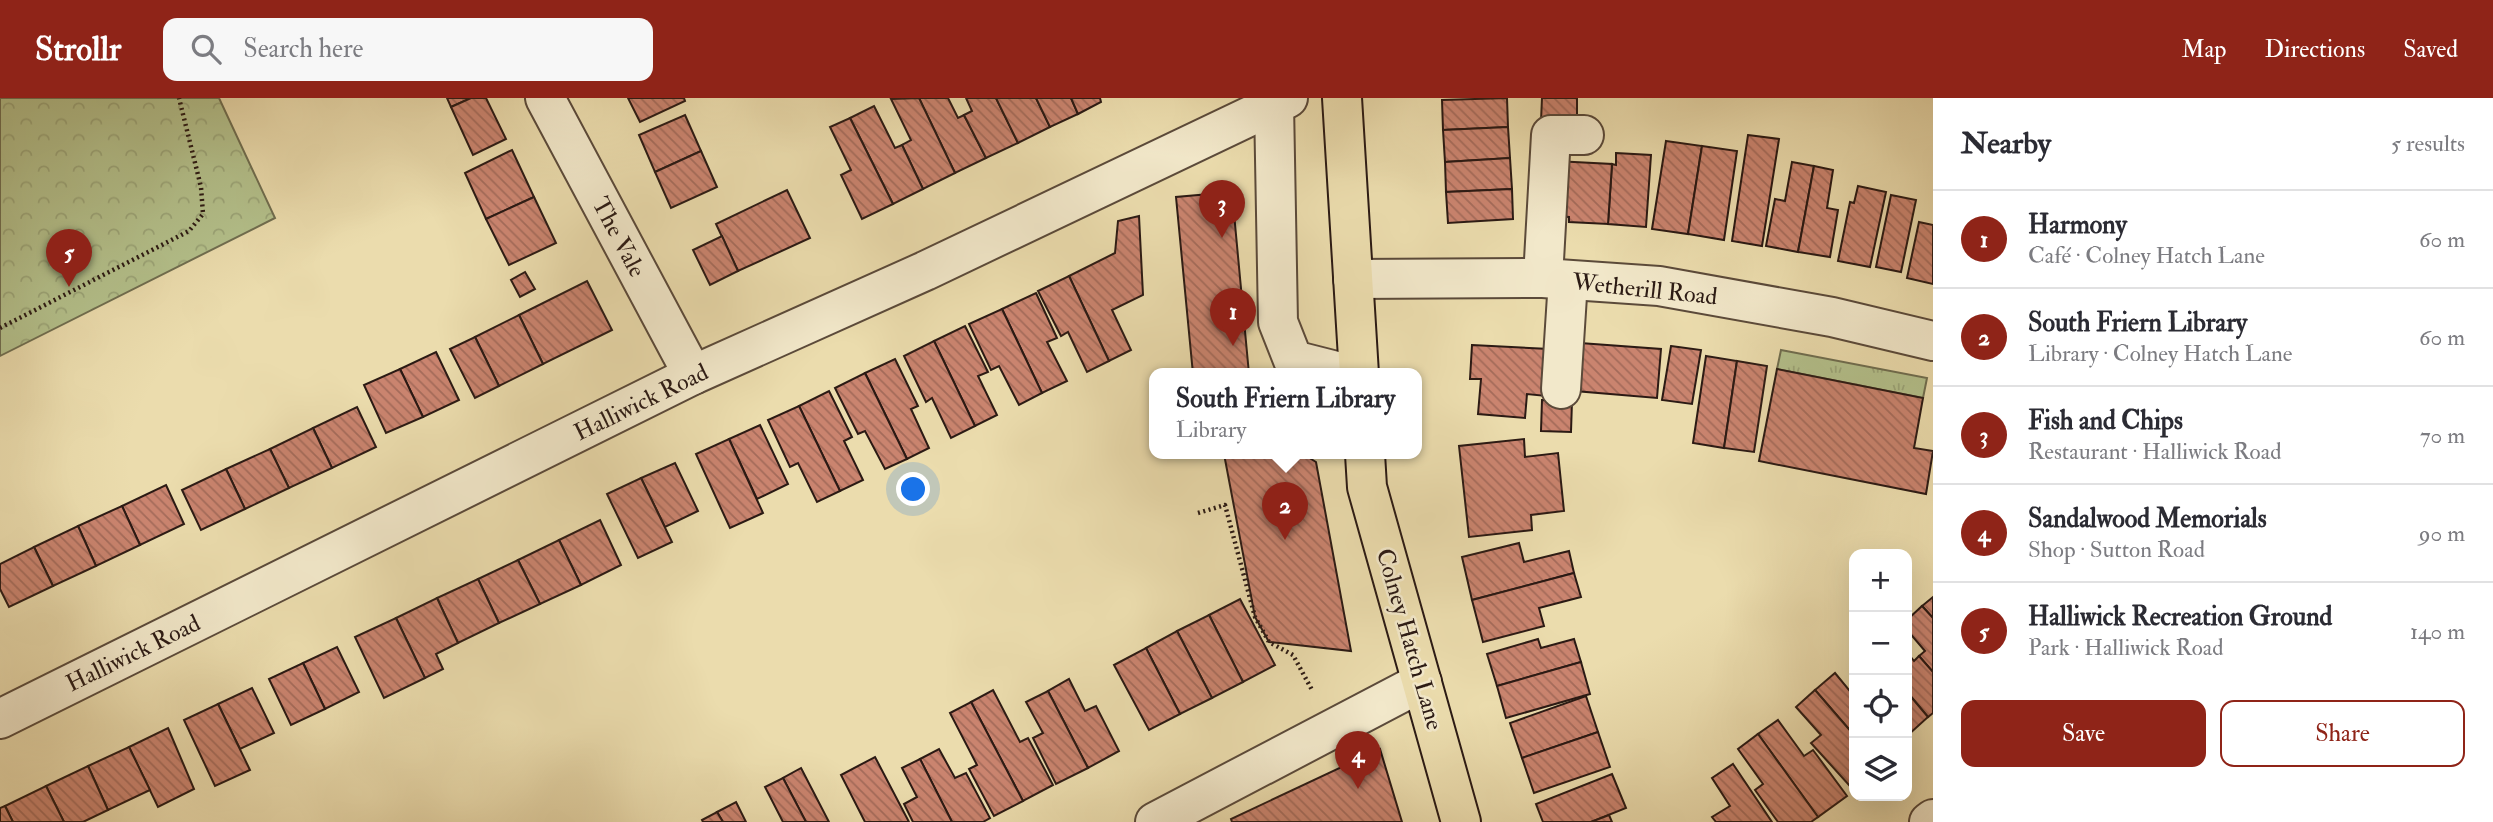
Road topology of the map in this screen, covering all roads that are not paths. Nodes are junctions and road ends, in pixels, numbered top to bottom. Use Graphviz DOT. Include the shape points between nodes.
graph roads {
  1 [pos="545,98"];
  2 [pos="1342,98"];
  3 [pos="1281,101"];
  4 [pos="1584,135"];
  5 [pos="1353,279"];
  6 [pos="1556,279"];
  7 [pos="1933,341"];
  8 [pos="1324,368"];
  9 [pos="1359,368"];
  10 [pos="693,375"];
  11 [pos="1561,389"];
  12 [pos="1365,459"];
  13 [pos="1422,682"];
  14 [pos="0,719"];
  15 [pos="1155,822"];
  16 [pos="1461,822"];
  1 -- 10 [label="street, The Vale"];
  2 -- 5 [label="main road"];
  3 -- 8 [label="street" via="1278,322 1293,360"];
  3 -- 10 [label="street, Halliwick Road" via="925,271"];
  4 -- 6 [label="street" via="1551,135"];
  5 -- 6 [label="street, Wetherill Road"];
  5 -- 9 [label="main road"];
  6 -- 7 [label="street, Wetherill Road" via="1659,286 1832,317"];
  6 -- 11 [label="street"];
  10 -- 14 [label="street, Halliwick Road"];
  12 -- 13 [label="main road, Colney Hatch Lane" via="1367,487"];
  13 -- 15 [label="street"];
  13 -- 16 [label="main road, Colney Hatch Lane"];
}
